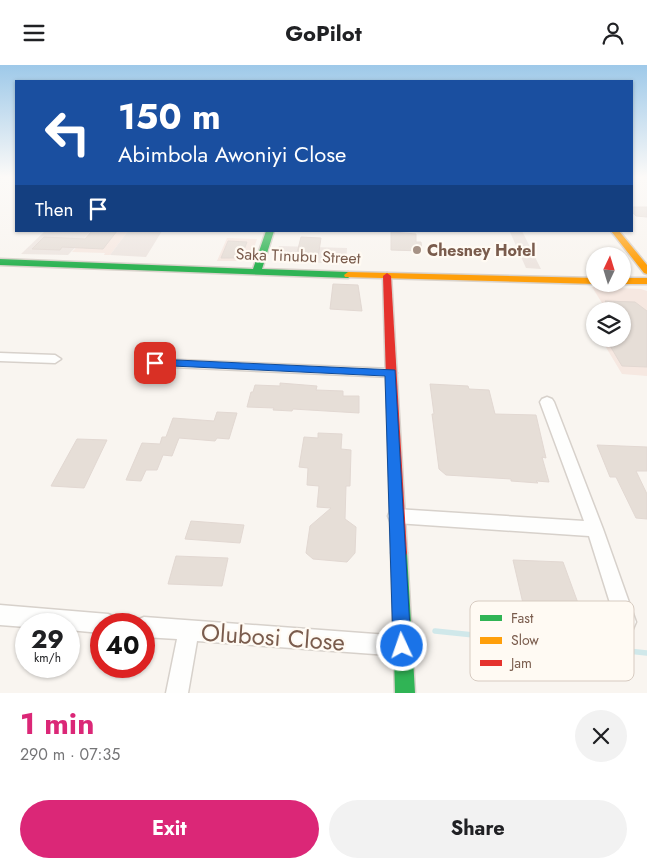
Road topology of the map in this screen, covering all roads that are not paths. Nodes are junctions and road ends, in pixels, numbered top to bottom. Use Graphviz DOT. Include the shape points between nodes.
graph roads {
  1 [pos="270,232"];
  2 [pos="616,232"];
  3 [pos="628,232"];
  4 [pos="647,256"];
  5 [pos="0,262"];
  6 [pos="256,271"];
  7 [pos="647,271"];
  8 [pos="386,276"];
  9 [pos="586,281"];
  10 [pos="631,281"];
  11 [pos="647,281"];
  12 [pos="0,357"];
  13 [pos="55,359"];
  14 [pos="155,363"];
  15 [pos="391,373"];
  16 [pos="546,402"];
  17 [pos="396,516"];
  18 [pos="595,529"];
  19 [pos="619,601"];
  20 [pos="0,615"];
  21 [pos="90,622"];
  22 [pos="155,628"];
  23 [pos="189,630"];
  24 [pos="402,646"];
  25 [pos="177,693"];
  26 [pos="405,693"];
  1 -- 6 [label="street"];
  2 -- 7 [label="street"];
  3 -- 4 [label="street"];
  5 -- 6 [label="street, Saka Tinubu Street"];
  6 -- 8 [label="street, Saka Tinubu Street"];
  8 -- 9 [label="street, Saka Tinubu Street"];
  8 -- 15 [label="street"];
  10 -- 11 [label="street"];
  12 -- 13 [label="street"];
  14 -- 15 [label="street"];
  15 -- 17 [label="street"];
  16 -- 18 [label="street"];
  17 -- 18 [label="street"];
  17 -- 24 [label="street"];
  18 -- 19 [label="street"];
  20 -- 21 [label="street"];
  22 -- 23 [label="street, Olubosi Close"];
  23 -- 24 [label="street, Olubosi Close"];
  23 -- 25 [label="street"];
  24 -- 26 [label="street"];
}
